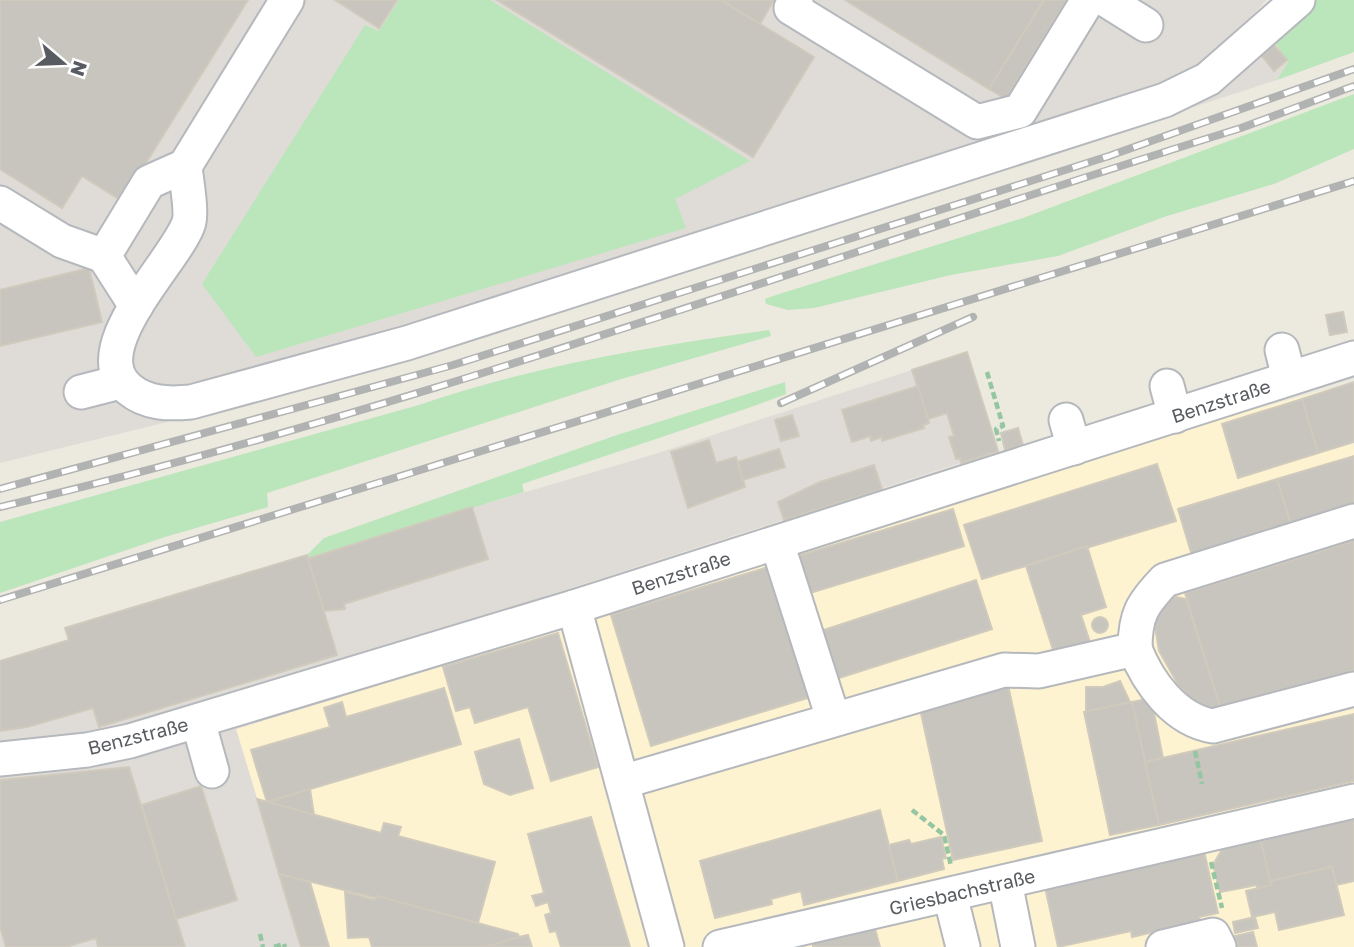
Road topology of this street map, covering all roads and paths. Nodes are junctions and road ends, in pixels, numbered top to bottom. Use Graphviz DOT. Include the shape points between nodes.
graph roads {
  1 [pos="287,0"];
  2 [pos="796,0"];
  3 [pos="1088,0"];
  4 [pos="1106,0"];
  5 [pos="1298,0"];
  6 [pos="1146,25"];
  7 [pos="185,166"];
  8 [pos="0,203"];
  9 [pos="104,256"];
  10 [pos="136,306"];
  11 [pos="1354,358"];
  12 [pos="987,372"];
  13 [pos="120,382"];
  14 [pos="81,392"];
  15 [pos="1007,469"];
  16 [pos="1354,521"];
  17 [pos="777,543"];
  18 [pos="574,607"];
  19 [pos="1135,649"];
  20 [pos="1354,689"];
  21 [pos="833,718"];
  22 [pos="198,721"];
  23 [pos="1195,750"];
  24 [pos="0,759"];
  25 [pos="212,771"];
  26 [pos="622,782"];
  27 [pos="1202,784"];
  28 [pos="1354,802"];
  29 [pos="912,810"];
  30 [pos="1205,836"];
  31 [pos="1005,882"];
  32 [pos="953,894"];
  33 [pos="260,934"];
  34 [pos="1216,941"];
  35 [pos="263,947"];
  36 [pos="274,947"];
  37 [pos="285,947"];
  38 [pos="667,947"];
  39 [pos="719,947"];
  40 [pos="962,947"];
  41 [pos="1018,947"];
  42 [pos="1163,947"];
  1 -- 7 [label="street"];
  2 -- 3 [label="street" via="791,8 977,122 1020,111"];
  4 -- 6 [label="street"];
  5 -- 13 [label="street" via="1208,79 1152,104 378,352 191,402 153,401"];
  7 -- 9 [label="street" via="149,183"];
  7 -- 10 [label="street" via="189,223"];
  8 -- 9 [label="street" via="62,241"];
  9 -- 10 [label="street"];
  10 -- 13 [label="street" via="121,336 114,365"];
  11 -- 15 [label="street, Benzstraße" via="1285,364 1070,434"];
  12 -- 15 [label="path" via="1003,426 996,429"];
  13 -- 14 [label="street"];
  15 -- 17 [label="street, Benzstraße"];
  16 -- 19 [label="street" via="1165,580 1145,601 1135,624"];
  17 -- 18 [label="street, Benzstraße"];
  17 -- 21 [label="street"];
  18 -- 22 [label="street, Benzstraße"];
  18 -- 26 [label="street"];
  19 -- 20 [label="street" via="1143,669 1163,695 1200,724 1213,726"];
  19 -- 21 [label="street" via="1039,671 1004,670"];
  21 -- 26 [label="street"];
  22 -- 24 [label="street, Benzstraße" via="108,746"];
  22 -- 25 [label="street"];
  23 -- 27 [label="path"];
  26 -- 38 [label="street"];
  28 -- 30 [label="street, Griesbachstraße"];
  29 -- 32 [label="path" via="944,835"];
  30 -- 31 [label="street, Griesbachstraße"];
  30 -- 34 [label="path" via="1225,922"];
  31 -- 32 [label="street, Griesbachstraße"];
  31 -- 41 [label="street"];
  32 -- 39 [label="street, Griesbachstraße"];
  32 -- 40 [label="street"];
  33 -- 35 [label="path"];
  34 -- 42 [label="street"];
  36 -- 37 [label="path"];
}
